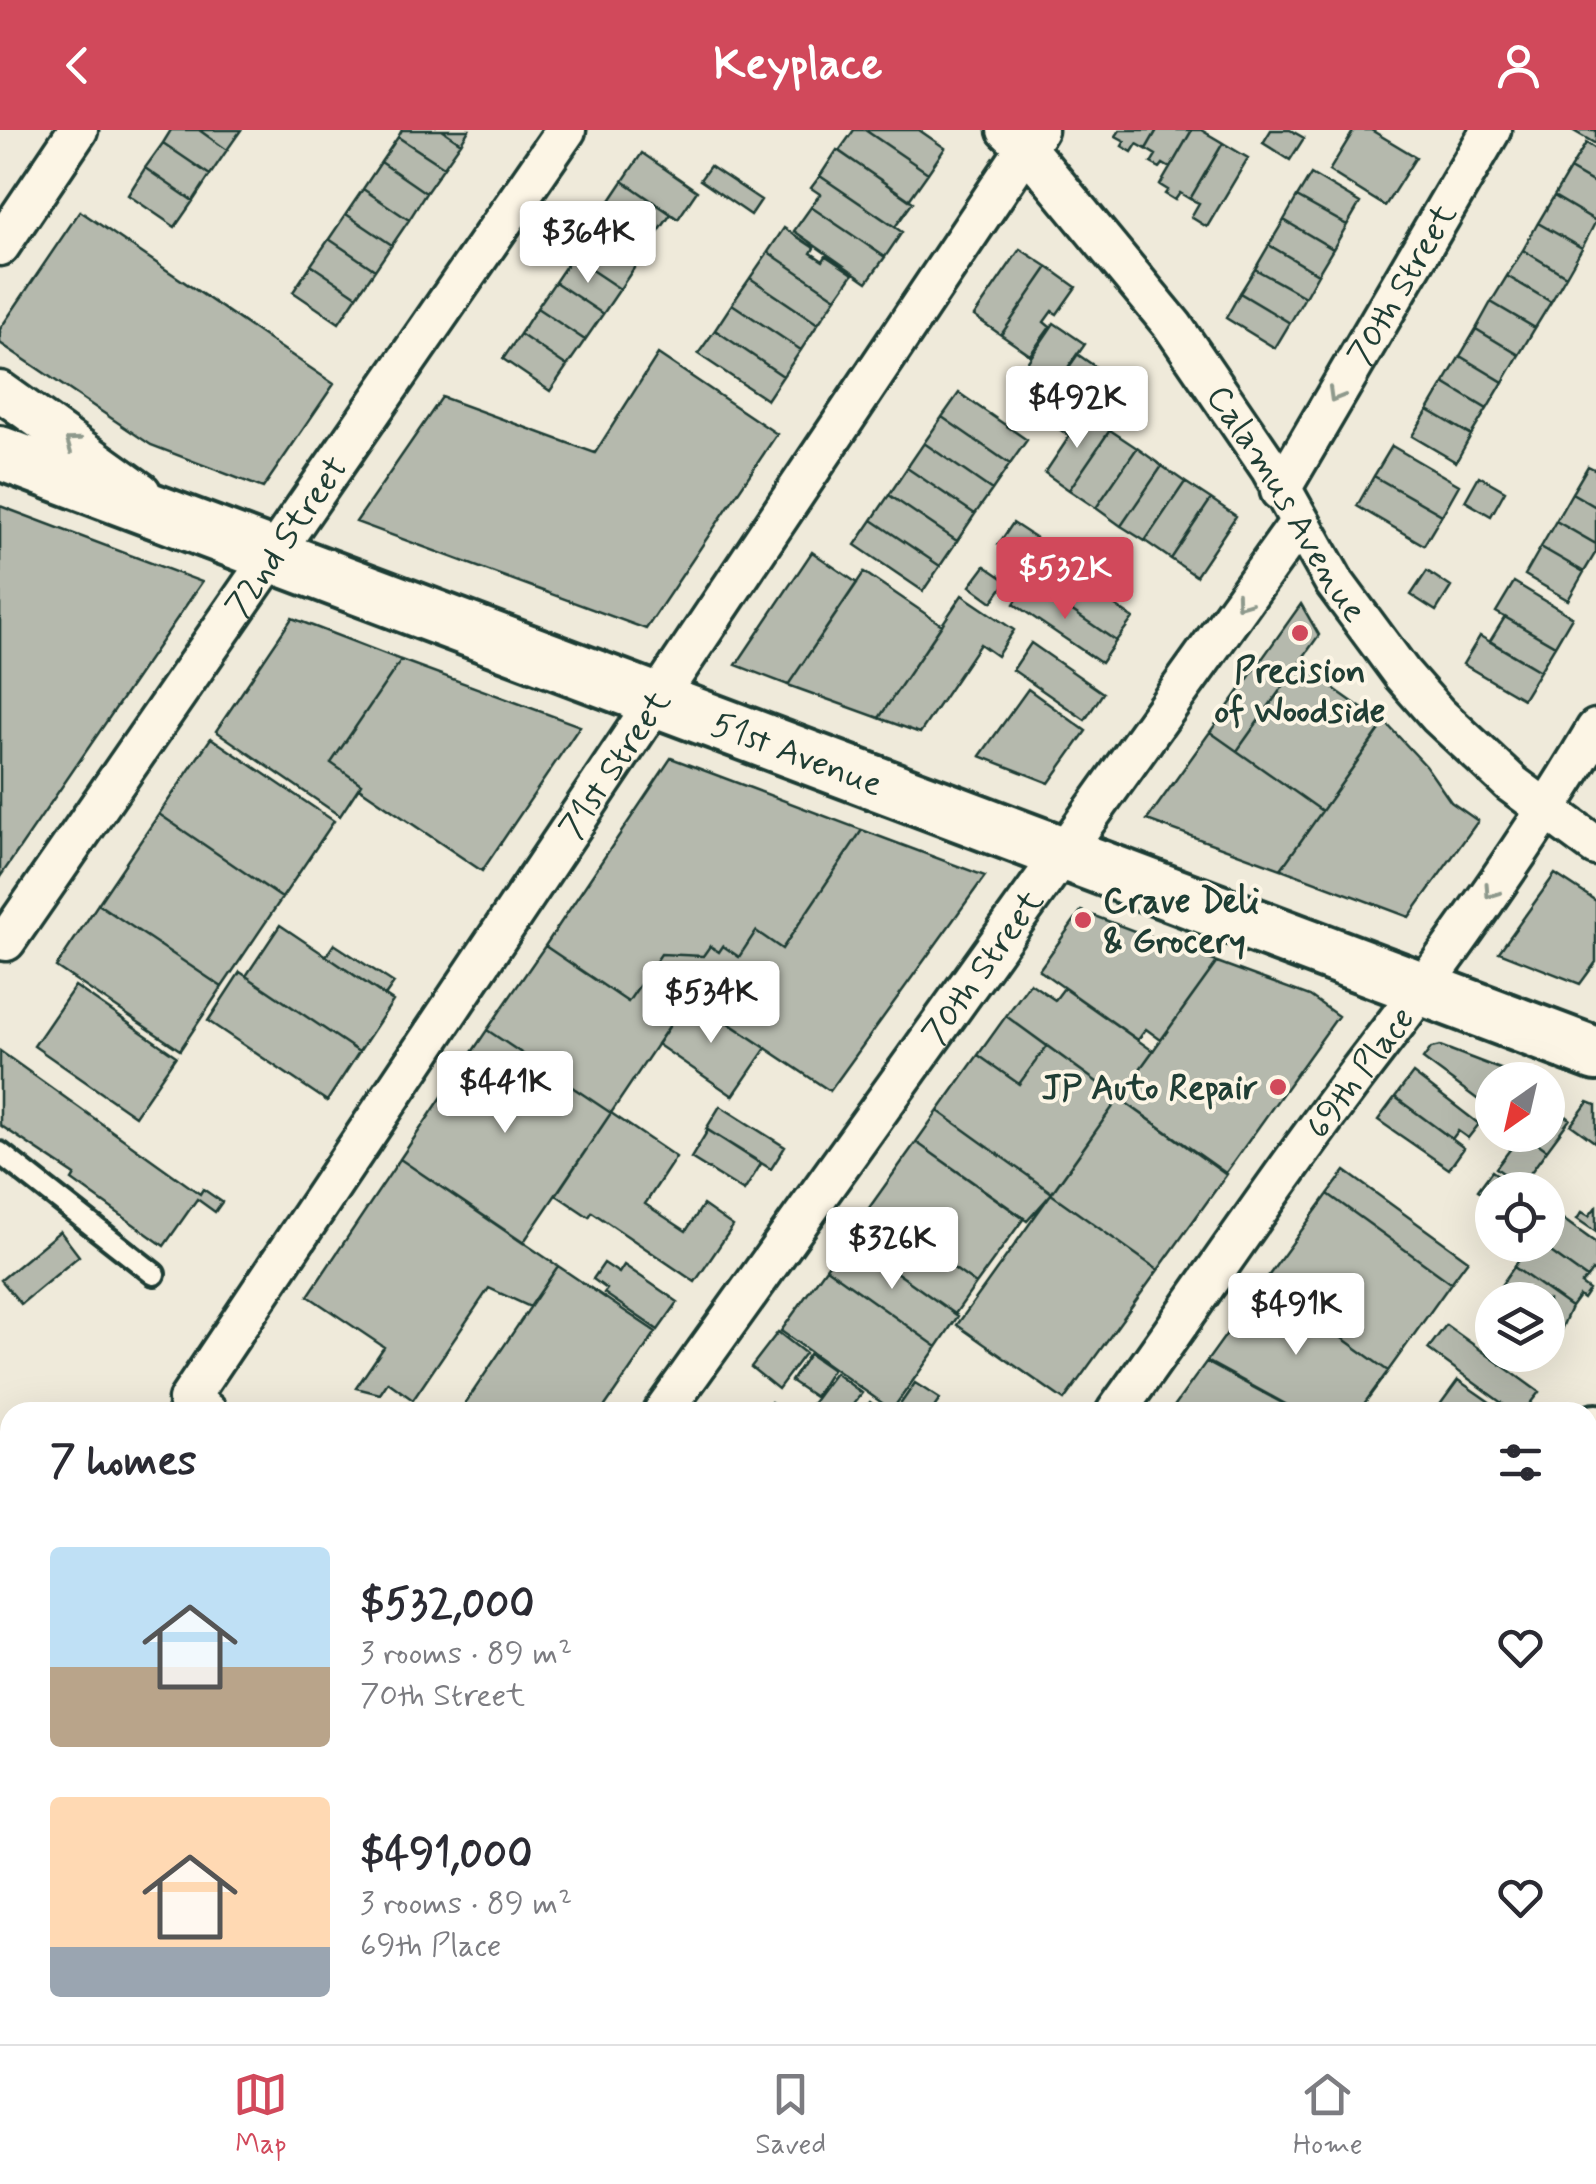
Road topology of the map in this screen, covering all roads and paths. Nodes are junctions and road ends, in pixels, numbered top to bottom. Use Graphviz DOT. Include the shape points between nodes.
graph roads {
  1 [pos="78,130"];
  2 [pos="566,130"];
  3 [pos="1490,130"];
  4 [pos="1024,136"];
  5 [pos="0,246"];
  6 [pos="0,391"];
  7 [pos="0,453"];
  8 [pos="1290,507"];
  9 [pos="180,520"];
  10 [pos="274,556"];
  11 [pos="654,700"];
  12 [pos="1596,729"];
  13 [pos="1547,812"];
  14 [pos="1596,846"];
  15 [pos="1062,853"];
  16 [pos="3,945"];
  17 [pos="1424,988"];
  18 [pos="1596,1054"];
  19 [pos="0,1153"];
  20 [pos="154,1274"];
  21 [pos="200,1402"];
  22 [pos="670,1402"];
  23 [pos="1123,1402"];
  1 -- 5 [label="street"];
  2 -- 10 [label="street, 72nd Street"];
  3 -- 8 [label="street, 70th Street, one-way"];
  4 -- 8 [label="street, Calamus Avenue" via="1174,326"];
  4 -- 11 [label="street, 71st Street"];
  9 -- 6 [label="street, one-way"];
  7 -- 9 [label="street, 51st Avenue"];
  8 -- 13 [label="street, Calamus Avenue" via="1334,582 1402,674"];
  8 -- 15 [label="street, 70th Street, one-way"];
  9 -- 10 [label="street, 51st Avenue"];
  10 -- 11 [label="street, 51st Avenue"];
  10 -- 16 [label="street, 72nd Street"];
  11 -- 15 [label="street, 51st Avenue"];
  11 -- 21 [label="street, 71st Street"];
  12 -- 13 [label="street, 69th Place"];
  13 -- 14 [label="street, Calamus Avenue"];
  13 -- 17 [label="street, 69th Place, one-way"];
  15 -- 17 [label="street, 51st Avenue"];
  15 -- 22 [label="street, 70th Street"];
  17 -- 18 [label="street, 51st Avenue"];
  17 -- 23 [label="street, 69th Place"];
  19 -- 20 [label="lane"];
}
